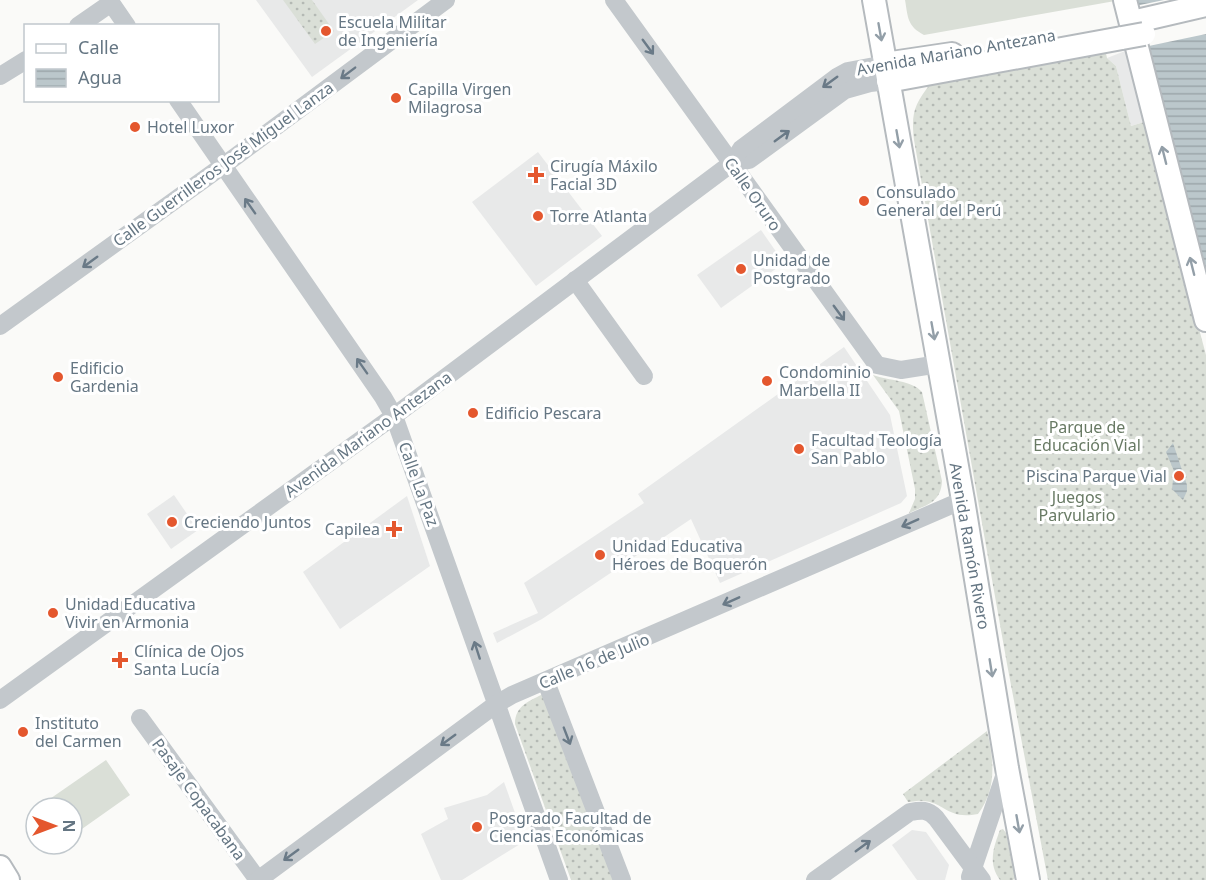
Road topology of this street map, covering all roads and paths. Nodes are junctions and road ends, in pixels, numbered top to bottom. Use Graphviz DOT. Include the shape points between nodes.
graph roads {
  1 [pos="446,0"];
  2 [pos="614,0"];
  3 [pos="874,0"];
  4 [pos="1125,0"];
  5 [pos="110,2"];
  6 [pos="1206,5"];
  7 [pos="1206,21"];
  8 [pos="81,24"];
  9 [pos="126,24"];
  10 [pos="1143,27"];
  11 [pos="24,61"];
  12 [pos="886,73"];
  13 [pos="0,76"];
  14 [pos="179,102"];
  15 [pos="732,163"];
  16 [pos="222,166"];
  17 [pos="575,280"];
  18 [pos="1206,320"];
  19 [pos="0,326"];
  20 [pos="939,363"];
  21 [pos="644,376"];
  22 [pos="394,416"];
  23 [pos="963,500"];
  24 [pos="546,682"];
  25 [pos="0,700"];
  26 [pos="495,705"];
  27 [pos="140,718"];
  28 [pos="1007,768"];
  29 [pos="0,867"];
  30 [pos="975,876"];
  31 [pos="8,880"];
  32 [pos="258,880"];
  33 [pos="559,880"];
  34 [pos="622,880"];
  35 [pos="815,880"];
  36 [pos="1028,880"];
  1 -- 16 [label="street, Calle Guerrilleros José Miguel Lanza, one-way"];
  2 -- 15 [label="street, Calle Oruro, one-way"];
  3 -- 12 [label="main road, Avenida Ramón Rivero, one-way"];
  18 -- 4 [label="main road, one-way"];
  5 -- 8 [label="street"];
  5 -- 9 [label="street"];
  6 -- 10 [label="main road"];
  7 -- 10 [label="main road"];
  10 -- 12 [label="main road, Avenida Mariano Antezana" via="926,59"];
  11 -- 13 [label="street"];
  12 -- 15 [label="street, Avenida Mariano Antezana" via="848,71 837,77 741,149"];
  12 -- 20 [label="main road, Avenida Ramón Rivero, one-way"];
  14 -- 16 [label="street, Calle La Paz"];
  15 -- 17 [label="street, Avenida Mariano Antezana"];
  15 -- 20 [label="street, Calle Oruro, one-way" via="877,365 901,370"];
  16 -- 19 [label="street, Calle Guerrilleros José Miguel Lanza, one-way"];
  22 -- 16 [label="street, Calle La Paz, one-way"];
  17 -- 21 [label="street"];
  17 -- 22 [label="street, Avenida Mariano Antezana"];
  20 -- 23 [label="main road, Avenida Ramón Rivero"];
  22 -- 25 [label="street, Avenida Mariano Antezana"];
  26 -- 22 [label="street, Calle La Paz, one-way"];
  23 -- 24 [label="street, Calle 16 de Julio, one-way"];
  23 -- 28 [label="main road, Avenida Ramón Rivero, one-way"];
  24 -- 26 [label="street, Calle 16 de Julio"];
  24 -- 34 [label="street, one-way"];
  26 -- 32 [label="street, Calle 16 de Julio, one-way"];
  26 -- 33 [label="street, Calle La Paz"];
  27 -- 32 [label="street, Pasaje Copacabana"];
  28 -- 30 [label="street"];
  28 -- 36 [label="main road, Avenida Ramón Rivero, one-way"];
  29 -- 31 [label="main road"];
  35 -- 30 [label="street, one-way" via="910,812 923,810 936,818"];
}
